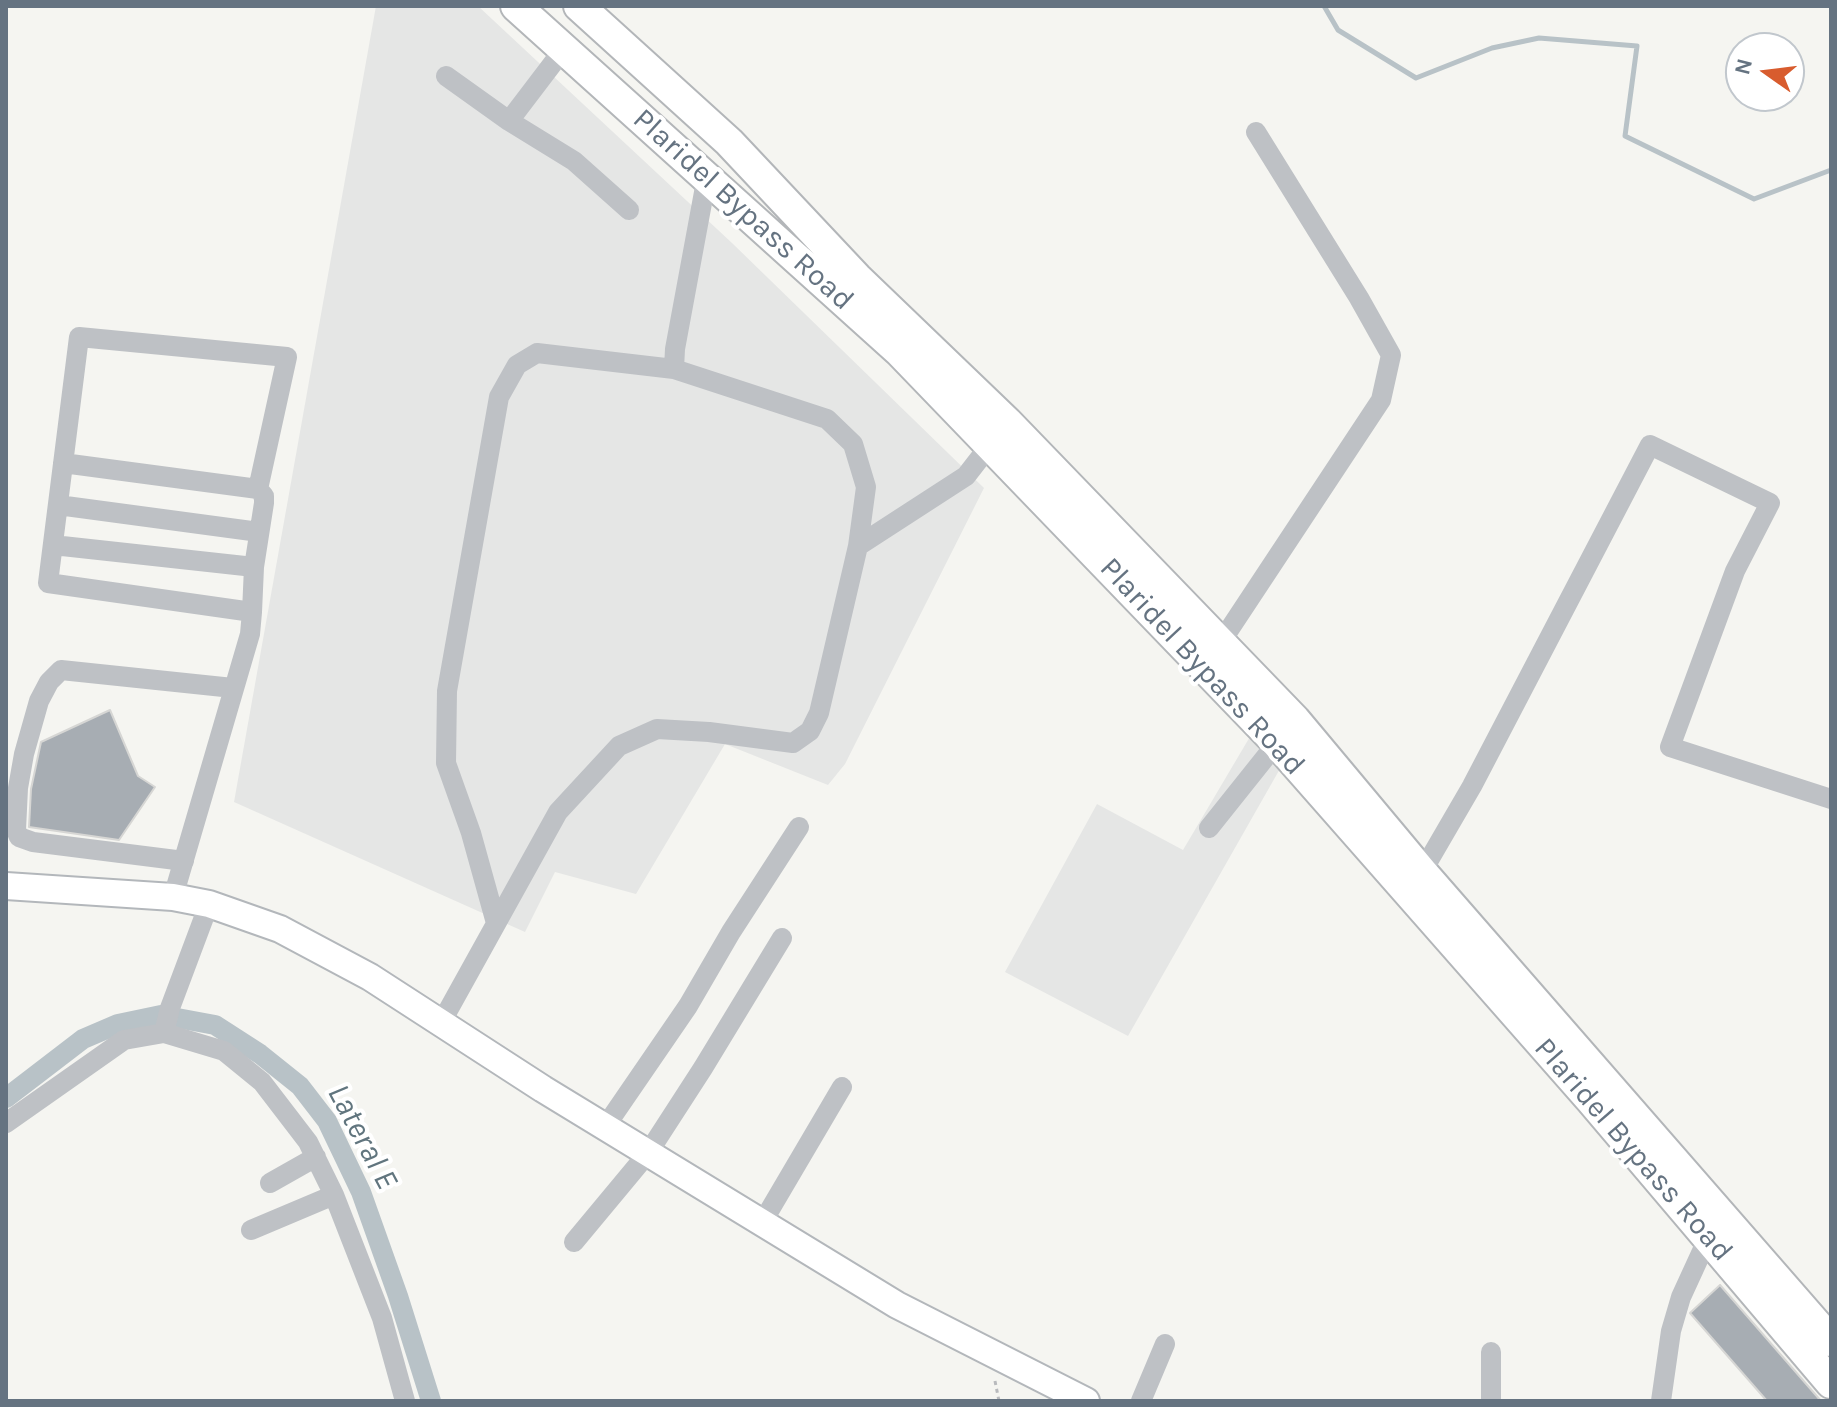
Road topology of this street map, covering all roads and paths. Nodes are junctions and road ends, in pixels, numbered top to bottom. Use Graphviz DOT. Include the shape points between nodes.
graph roads {
  1 [pos="516,6"];
  2 [pos="584,10"];
  3 [pos="563,50"];
  4 [pos="446,76"];
  5 [pos="509,121"];
  6 [pos="1256,132"];
  7 [pos="707,176"];
  8 [pos="629,210"];
  9 [pos="674,369"];
  10 [pos="999,433"];
  11 [pos="63,463"];
  12 [pos="258,489"];
  13 [pos="58,505"];
  14 [pos="259,532"];
  15 [pos="53,545"];
  16 [pos="858,546"];
  17 [pos="254,567"];
  18 [pos="252,612"];
  19 [pos="1221,642"];
  20 [pos="233,688"];
  21 [pos="1286,732"];
  22 [pos="1831,799"];
  23 [pos="799,827"];
  24 [pos="1209,828"];
  25 [pos="184,861"];
  26 [pos="1422,872"];
  27 [pos="6,886"];
  28 [pos="173,897"];
  29 [pos="209,904"];
  30 [pos="496,923"];
  31 [pos="782,938"];
  32 [pos="167,1021"];
  33 [pos="441,1023"];
  34 [pos="842,1087"];
  35 [pos="6,1123"];
  36 [pos="605,1127"];
  37 [pos="648,1153"];
  38 [pos="316,1157"];
  39 [pos="270,1183"];
  40 [pos="334,1195"];
  41 [pos="762,1223"];
  42 [pos="251,1230"];
  43 [pos="1709,1236"];
  44 [pos="574,1242"];
  45 [pos="1831,1341"];
  46 [pos="1165,1344"];
  47 [pos="1491,1352"];
  48 [pos="1831,1383"];
  49 [pos="1489,1399"];
  50 [pos="405,1401"];
  51 [pos="1086,1401"];
  52 [pos="1141,1401"];
  53 [pos="1661,1401"];
  1 -- 3 [label="highway, Plaridel Bypass Road"];
  2 -- 3 [label="highway"];
  2 -- 10 [label="highway, Plaridel Bypass Road" via="729,142"];
  3 -- 5 [label="street"];
  3 -- 7 [label="highway, Plaridel Bypass Road"];
  4 -- 5 [label="street"];
  5 -- 8 [label="street" via="574,161"];
  6 -- 19 [label="street" via="1391,355 1381,400"];
  7 -- 9 [label="street"];
  7 -- 10 [label="highway, Plaridel Bypass Road" via="899,351"];
  9 -- 16 [label="street" via="827,419 853,444 866,487"];
  9 -- 30 [label="street" via="537,353 517,365 499,397 447,691 446,763"];
  10 -- 16 [label="street" via="966,476"];
  10 -- 19 [label="highway, Plaridel Bypass Road"];
  10 -- 21 [label="highway, Plaridel Bypass Road"];
  11 -- 12 [label="street"];
  11 -- 12 [label="street" via="79,337 287,357"];
  11 -- 13 [label="street"];
  12 -- 14 [label="street" via="264,496"];
  13 -- 14 [label="street"];
  13 -- 15 [label="street"];
  14 -- 17 [label="street"];
  15 -- 17 [label="street"];
  15 -- 18 [label="street" via="48,583"];
  16 -- 30 [label="street" via="819,713 810,731 793,743 657,729 619,746 558,812"];
  17 -- 18 [label="street"];
  18 -- 20 [label="street"];
  19 -- 21 [label="highway, Plaridel Bypass Road"];
  20 -- 25 [label="street"];
  20 -- 25 [label="street" via="61,670 39,701 18,788 19,837"];
  21 -- 24 [label="street"];
  21 -- 26 [label="highway, Plaridel Bypass Road"];
  21 -- 43 [label="highway, Plaridel Bypass Road"];
  22 -- 26 [label="street" via="1670,747 1735,571 1770,503 1650,445"];
  23 -- 36 [label="street"];
  25 -- 28 [label="street"];
  26 -- 45 [label="highway, Plaridel Bypass Road"];
  27 -- 28 [label="main road"];
  28 -- 29 [label="main road"];
  29 -- 32 [label="street"];
  29 -- 33 [label="main road" via="294,936"];
  30 -- 33 [label="street"];
  31 -- 37 [label="street"];
  32 -- 35 [label="street" via="124,1040"];
  32 -- 38 [label="street" via="224,1051 262,1082"];
  33 -- 36 [label="main road"];
  34 -- 41 [label="street"];
  36 -- 37 [label="main road"];
  37 -- 41 [label="main road"];
  37 -- 44 [label="street"];
  38 -- 39 [label="street"];
  38 -- 40 [label="street"];
  40 -- 42 [label="street"];
  40 -- 50 [label="street" via="382,1318"];
  41 -- 51 [label="main road" via="897,1305"];
  43 -- 48 [label="highway, Plaridel Bypass Road"];
  43 -- 53 [label="street" via="1671,1331"];
  46 -- 52 [label="street"];
  47 -- 49 [label="street"];
}
